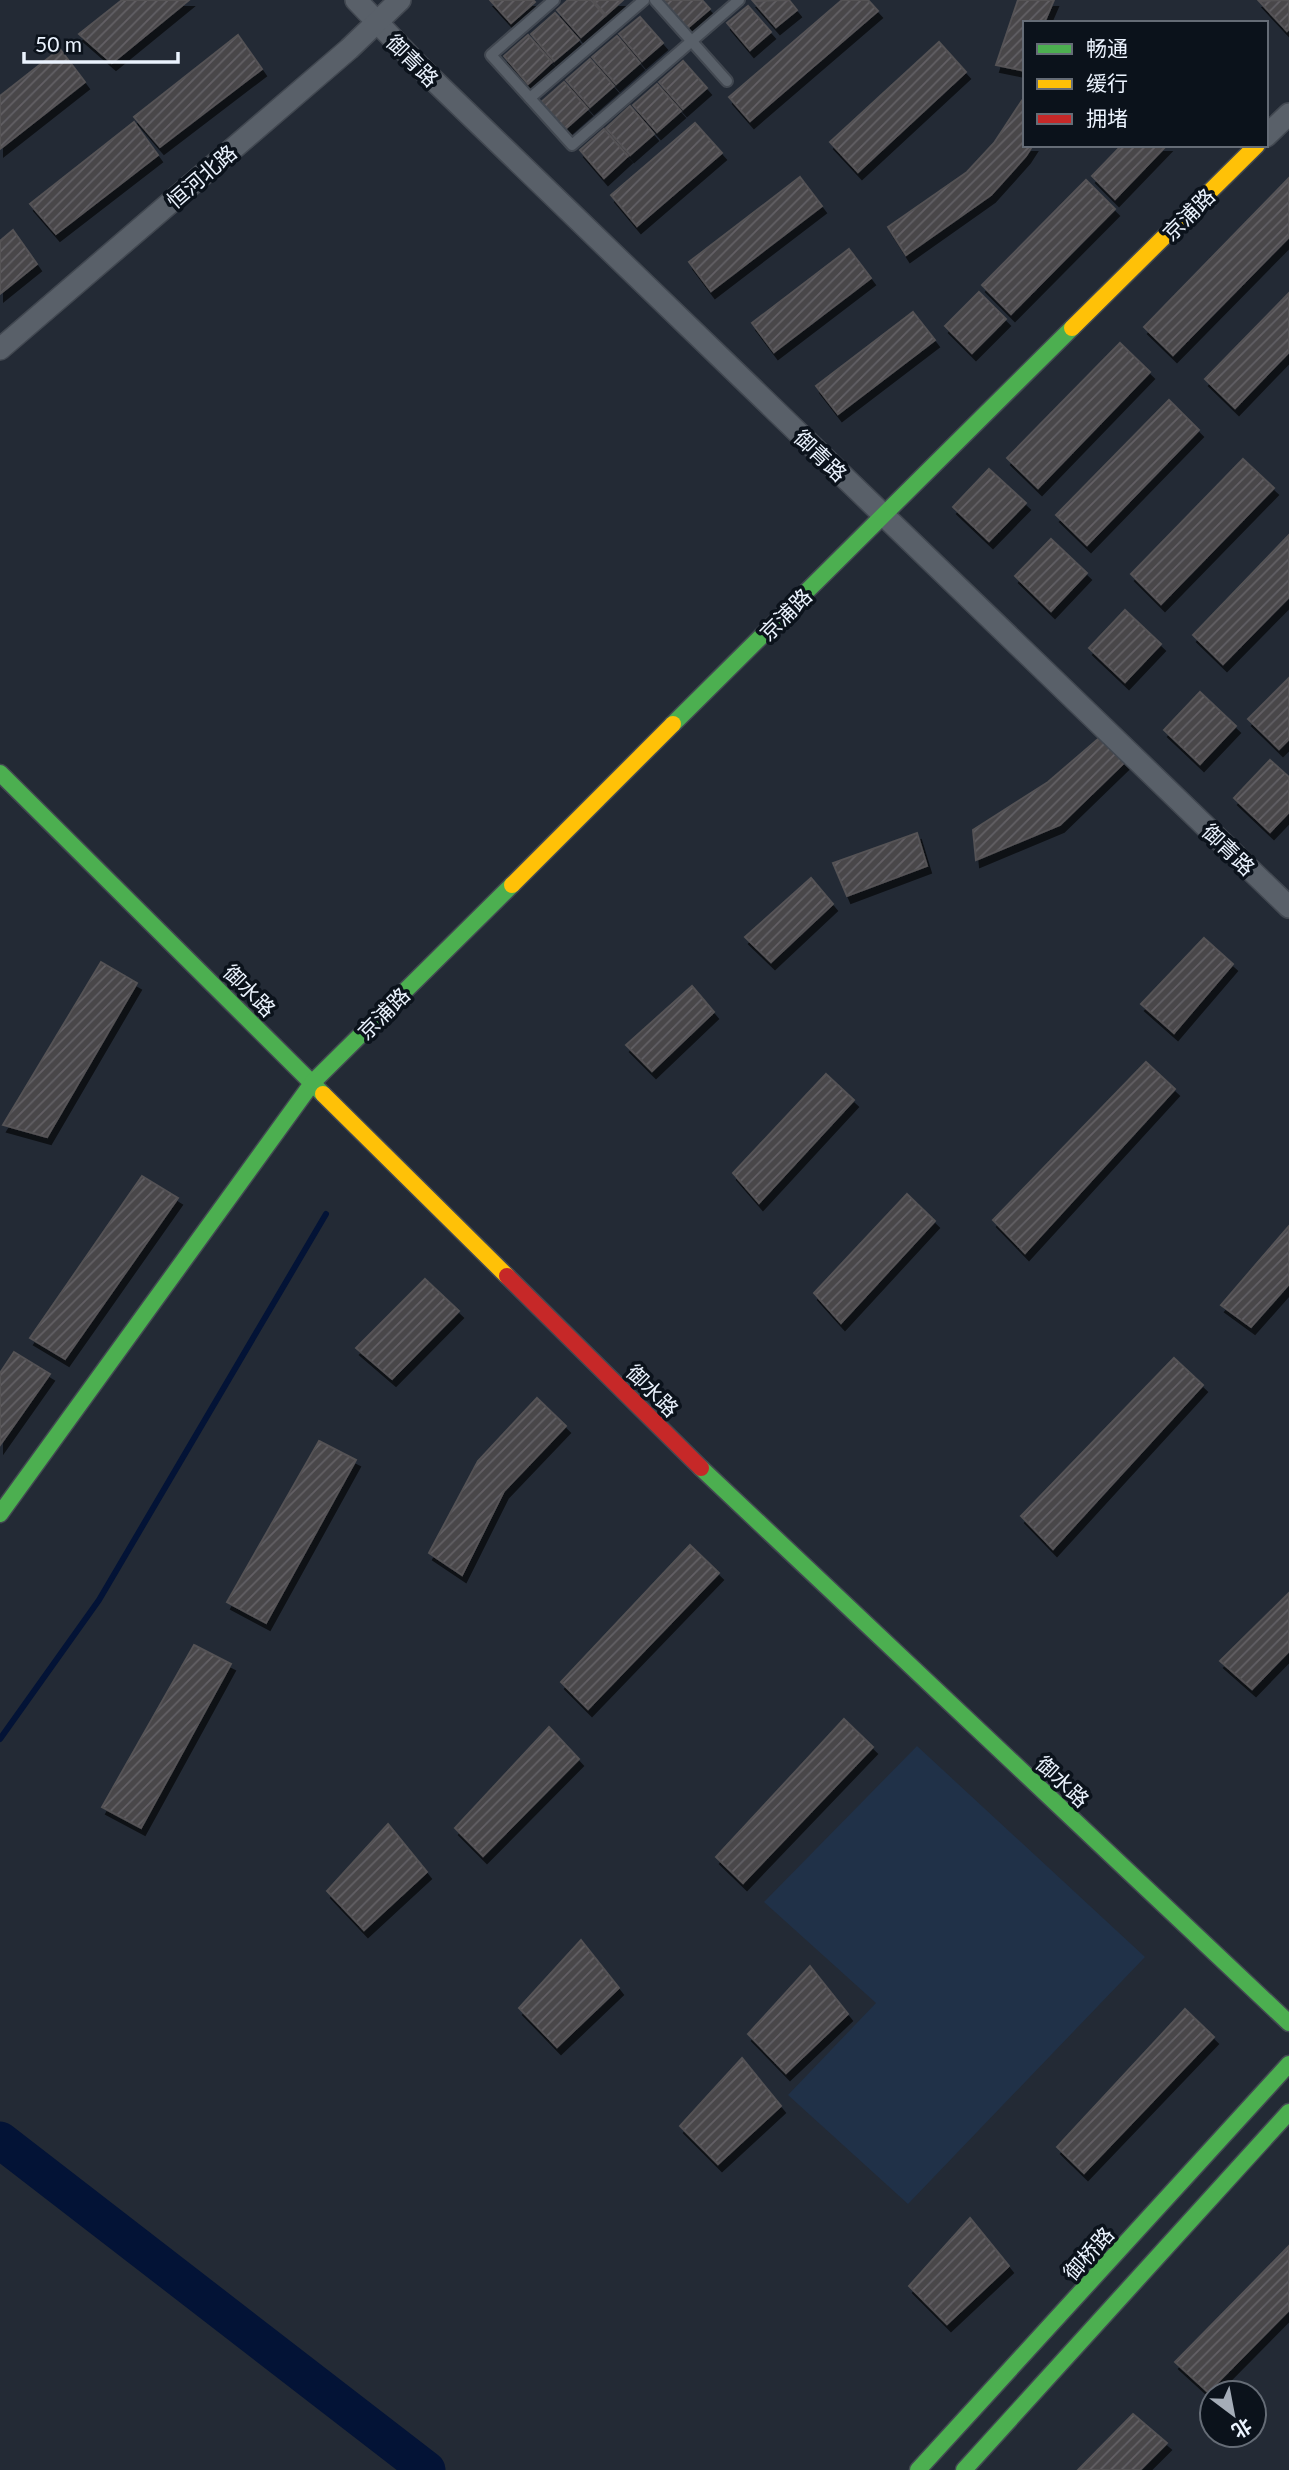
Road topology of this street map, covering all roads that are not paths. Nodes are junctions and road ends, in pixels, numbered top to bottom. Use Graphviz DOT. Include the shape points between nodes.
graph roads {
  1 [pos="356,0"];
  2 [pos="400,0"];
  3 [pos="554,0"];
  4 [pos="644,0"];
  5 [pos="654,0"];
  6 [pos="739,0"];
  7 [pos="376,23"];
  8 [pos="691,41"];
  9 [pos="727,81"];
  10 [pos="530,98"];
  11 [pos="1289,114"];
  12 [pos="1268,134"];
  13 [pos="1255,147"];
  14 [pos="0,349"];
  15 [pos="884,515"];
  16 [pos="0,773"];
  17 [pos="1289,907"];
  18 [pos="313,1082"];
  19 [pos="0,1514"];
  20 [pos="1289,2023"];
  21 [pos="1289,2064"];
  22 [pos="1289,2112"];
  23 [pos="918,2470"];
  24 [pos="964,2470"];
  1 -- 7 [label="street, 御青路"];
  2 -- 7 [label="street, 恒河北路"];
  3 -- 10 [label="lane" via="491,55"];
  4 -- 10 [label="lane"];
  5 -- 8 [label="lane"];
  6 -- 8 [label="lane"];
  7 -- 14 [label="street, 恒河北路"];
  7 -- 15 [label="street, 御青路"];
  8 -- 9 [label="lane"];
  8 -- 10 [label="lane" via="572,145"];
  11 -- 12 [label="street"];
  13 -- 15 [label="street, 京浦路"];
  15 -- 17 [label="street, 御青路"];
  15 -- 18 [label="street, 京浦路"];
  16 -- 18 [label="street, 御水路"];
  18 -- 19 [label="street, 京浦路"];
  18 -- 20 [label="street, 御水路" via="726,1492"];
  21 -- 23 [label="street, 御桥路"];
  22 -- 24 [label="street"];
}
